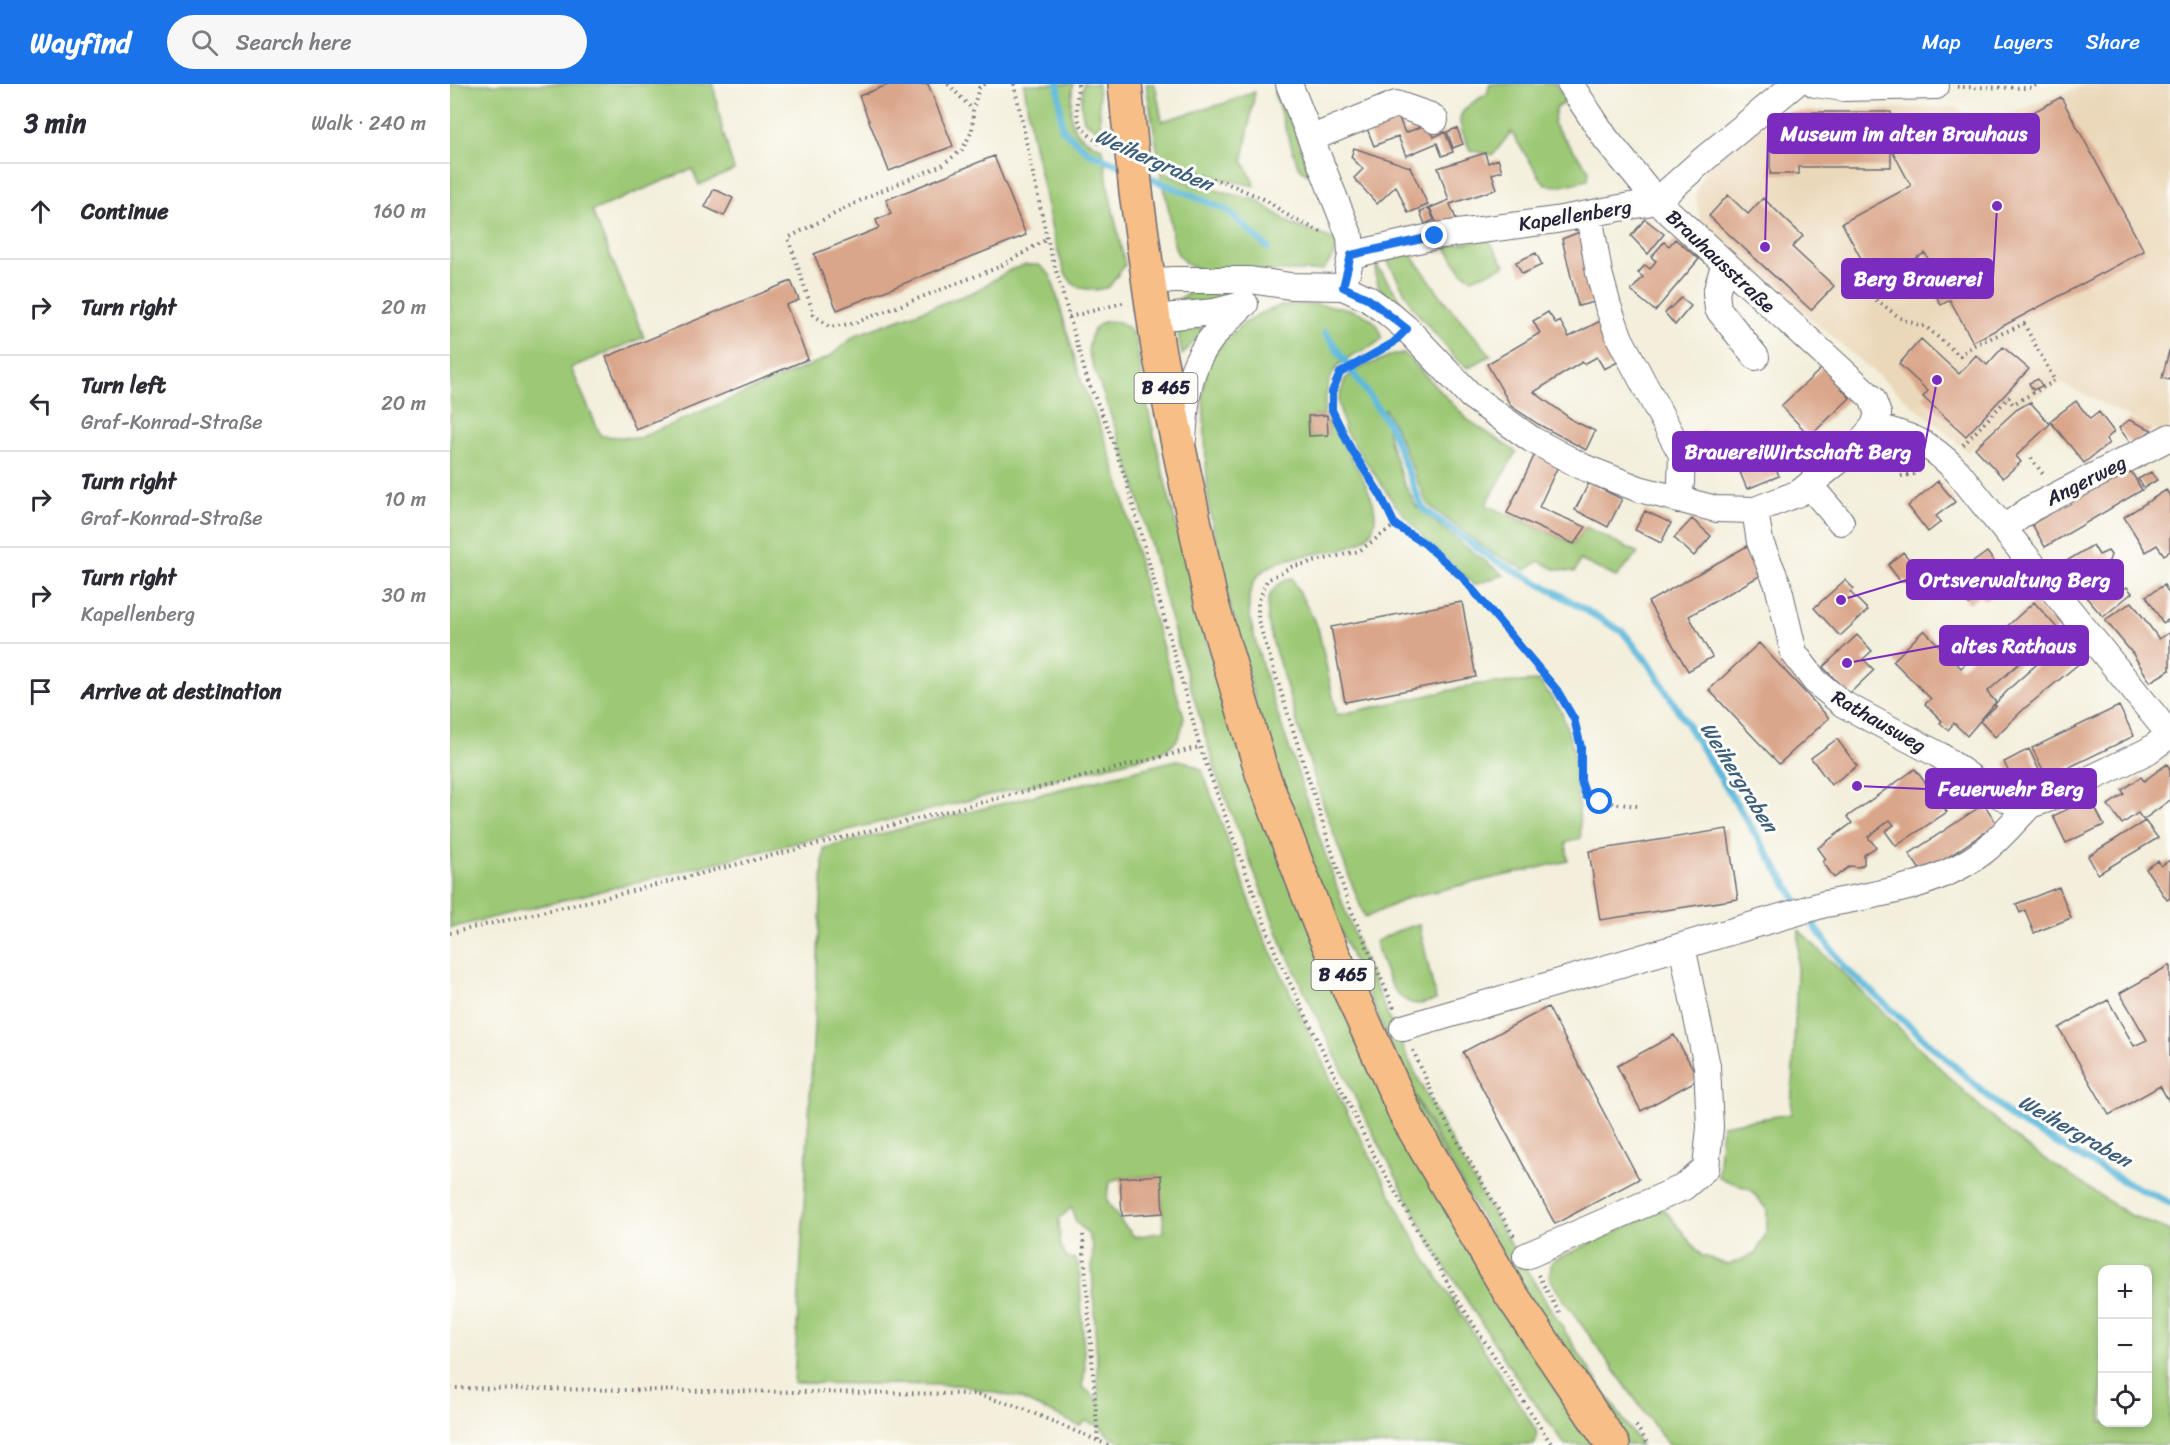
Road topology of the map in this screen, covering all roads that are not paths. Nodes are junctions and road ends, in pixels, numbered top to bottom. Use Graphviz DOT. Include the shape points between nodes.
graph roads {
  1 [pos="1289,84"];
  2 [pos="1570,84"];
  3 [pos="1795,84"];
  4 [pos="1815,84"];
  5 [pos="1936,87"];
  6 [pos="1126,99"];
  7 [pos="1435,120"];
  8 [pos="1312,138"];
  9 [pos="1657,201"];
  10 [pos="1589,214"];
  11 [pos="1350,246"];
  12 [pos="1724,265"];
  13 [pos="1290,286"];
  14 [pos="1343,287"];
  15 [pos="1151,299"];
  16 [pos="1242,306"];
  17 [pos="1756,357"];
  18 [pos="1875,426"];
  19 [pos="2170,437"];
  20 [pos="1180,457"];
  21 [pos="1809,485"];
  22 [pos="1677,500"];
  23 [pos="1755,510"];
  24 [pos="1841,522"];
  25 [pos="2004,528"];
  26 [pos="2170,735"];
  27 [pos="2030,805"];
  28 [pos="1682,946"];
  29 [pos="1403,1028"];
  30 [pos="1526,1256"];
  31 [pos="1613,1445"];
  1 -- 8 [label="street"];
  2 -- 9 [label="street, Brauhausstraße" via="1606,140"];
  3 -- 9 [label="street, Kapellenberg"];
  4 -- 5 [label="street" via="1844,88"];
  6 -- 15 [label="main road, B 465, bridge"];
  7 -- 8 [label="street" via="1396,104"];
  8 -- 11 [label="street"];
  9 -- 10 [label="street, Kapellenberg"];
  9 -- 12 [label="street, Brauhausstraße"];
  10 -- 11 [label="street, Kapellenberg"];
  10 -- 22 [label="street" via="1599,273 1620,339 1682,455"];
  11 -- 14 [label="street"];
  12 -- 17 [label="street" via="1716,293 1718,309"];
  12 -- 18 [label="street, Brauhausstraße" via="1872,398 1878,414"];
  13 -- 14 [label="street"];
  13 -- 15 [label="street" via="1250,280 1173,280"];
  13 -- 16 [label="street"];
  14 -- 22 [label="street" via="1367,298 1407,329 1472,396 1532,439 1583,467"];
  15 -- 16 [label="street" via="1214,312"];
  15 -- 20 [label="main road, B 465"];
  16 -- 20 [label="street" via="1211,339 1194,366"];
  18 -- 21 [label="street"];
  18 -- 25 [label="street" via="1911,436 1940,454"];
  19 -- 25 [label="street, Angerweg" via="2032,508"];
  20 -- 31 [label="main road, B 465" via="1212,601 1259,761 1320,925 1407,1117 1510,1293"];
  21 -- 23 [label="street" via="1799,493"];
  21 -- 24 [label="street"];
  22 -- 23 [label="street"];
  23 -- 27 [label="street, Rathausweg" via="1760,542 1778,585 1794,653 1815,681 1843,704 1940,755 1987,789"];
  25 -- 26 [label="street"];
  26 -- 27 [label="street" via="2148,751"];
  27 -- 28 [label="street" via="1984,850 1942,876"];
  28 -- 29 [label="street"];
  28 -- 30 [label="street" via="1707,1066 1710,1127 1706,1168 1684,1187"];
}
